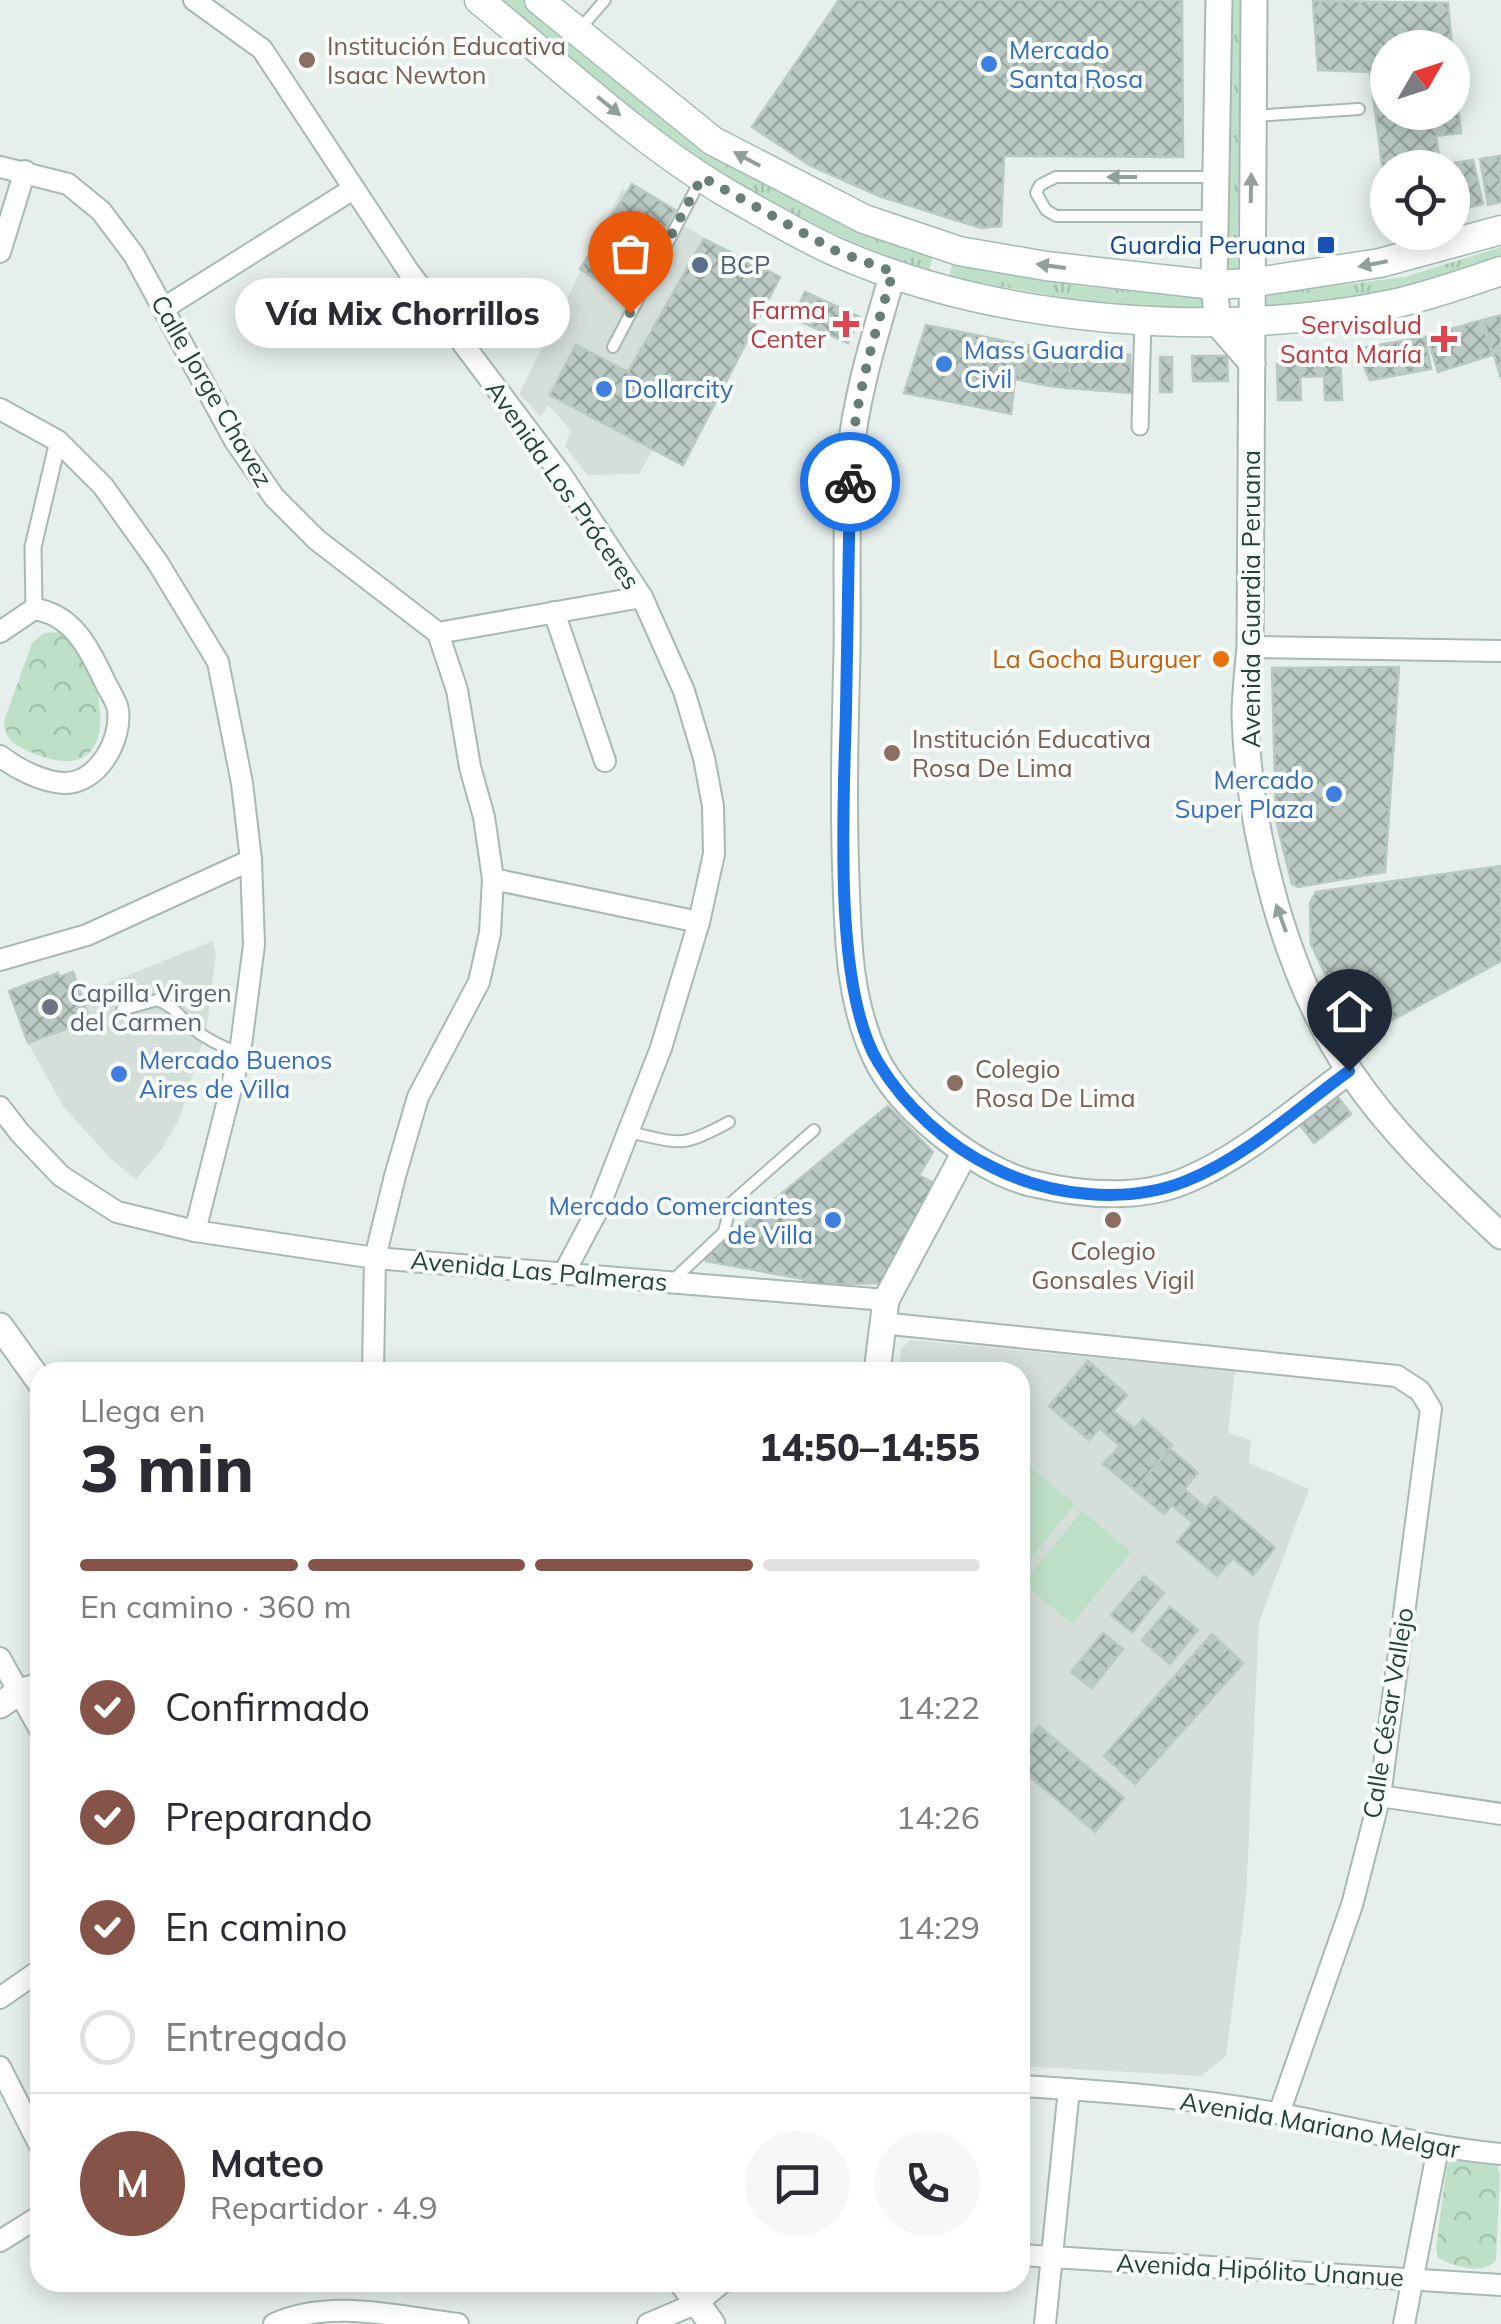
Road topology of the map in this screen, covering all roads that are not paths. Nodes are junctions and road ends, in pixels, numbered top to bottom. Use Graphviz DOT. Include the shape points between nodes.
graph roads {
  1 [pos="194,0"];
  2 [pos="480,0"];
  3 [pos="605,0"];
  4 [pos="1219,0"];
  5 [pos="1254,0"];
  6 [pos="549,3"];
  7 [pos="578,32"];
  8 [pos="1360,109"];
  9 [pos="1252,116"];
  10 [pos="0,167"];
  11 [pos="25,171"];
  12 [pos="702,177"];
  13 [pos="1216,178"];
  14 [pos="353,189"];
  15 [pos="1215,216"];
  16 [pos="1501,230"];
  17 [pos="0,252"];
  18 [pos="1501,271"];
  19 [pos="893,272"];
  20 [pos="1250,283"];
  21 [pos="1214,285"];
  22 [pos="164,308"];
  23 [pos="1143,320"];
  24 [pos="1252,320"];
  25 [pos="1218,324"];
  26 [pos="613,346"];
  27 [pos="1252,363"];
  28 [pos="0,409"];
  29 [pos="1140,427"];
  30 [pos="58,441"];
  31 [pos="642,597"];
  32 [pos="34,609"];
  33 [pos="554,612"];
  34 [pos="0,632"];
  35 [pos="438,633"];
  36 [pos="1250,648"];
  37 [pos="1501,650"];
  38 [pos="0,756"];
  39 [pos="604,760"];
  40 [pos="251,860"];
  41 [pos="493,879"];
  42 [pos="698,922"];
  43 [pos="0,960"];
  44 [pos="122,1010"];
  45 [pos="240,1054"];
  46 [pos="1349,1071"];
  47 [pos="0,1107"];
  48 [pos="728,1122"];
  49 [pos="814,1130"];
  50 [pos="628,1132"];
  51 [pos="964,1154"];
  52 [pos="194,1231"];
  53 [pos="1501,1236"];
  54 [pos="375,1258"];
  55 [pos="564,1273"];
  56 [pos="672,1282"];
  57 [pos="883,1311"];
  58 [pos="0,1326"];
  59 [pos="373,1362"];
  60 [pos="878,1362"];
  61 [pos="30,1368"];
  62 [pos="1397,1376"];
  63 [pos="0,1658"];
  64 [pos="20,1694"];
  65 [pos="1380,1796"];
  66 [pos="1501,1814"];
  67 [pos="30,1977"];
  68 [pos="0,1998"];
  69 [pos="0,2067"];
  70 [pos="1030,2087"];
  71 [pos="1069,2089"];
  72 [pos="1279,2114"];
  73 [pos="30,2126"];
  74 [pos="1438,2148"];
  75 [pos="1501,2154"];
  76 [pos="30,2222"];
  77 [pos="0,2242"];
  78 [pos="1030,2256"];
  79 [pos="1053,2258"];
  80 [pos="1412,2279"];
  81 [pos="1501,2285"];
  82 [pos="697,2303"];
  83 [pos="274,2324"];
  84 [pos="458,2324"];
  85 [pos="648,2324"];
  86 [pos="1045,2324"];
  87 [pos="1404,2324"];
  1 -- 14 [label="street, Avenida Los Próceres" via="262,49"];
  2 -- 12 [label="main road, one-way"];
  3 -- 7 [label="lane"];
  4 -- 13 [label="street"];
  5 -- 9 [label="street, Avenida Guardia Peruana"];
  6 -- 7 [label="main road"];
  21 -- 7 [label="main road, one-way" via="959,251 864,219 713,141"];
  8 -- 9 [label="lane"];
  20 -- 9 [label="street, Avenida Guardia Peruana, one-way"];
  10 -- 11 [label="street, Calle Jorge Chavez"];
  11 -- 17 [label="street"];
  11 -- 22 [label="street, Calle Jorge Chavez" via="68,184 101,211"];
  12 -- 19 [label="main road" via="836,251"];
  12 -- 26 [label="lane"];
  13 -- 15 [label="street"];
  13 -- 15 [label="lane, one-way" via="1056,177 1036,193 1056,216"];
  14 -- 22 [label="street"];
  14 -- 31 [label="street, Avenida Los Próceres"];
  15 -- 21 [label="street"];
  16 -- 20 [label="main road, one-way" via="1380,263"];
  18 -- 24 [label="main road" via="1394,304"];
  19 -- 23 [label="main road" via="982,297"];
  19 -- 51 [label="street" via="850,456 844,820 849,960 858,1012 877,1061 917,1112"];
  20 -- 21 [label="main road"];
  20 -- 24 [label="street, Avenida Guardia Peruana"];
  21 -- 25 [label="street"];
  22 -- 35 [label="street, Calle Jorge Chavez" via="235,440 274,497 318,540"];
  23 -- 25 [label="main road"];
  23 -- 29 [label="street"];
  24 -- 25 [label="main road"];
  24 -- 27 [label="street, Avenida Guardia Peruana"];
  25 -- 27 [label="street"];
  27 -- 36 [label="street, Avenida Guardia Peruana"];
  28 -- 30 [label="street"];
  30 -- 32 [label="street" via="33,547"];
  30 -- 40 [label="street" via="103,486 218,662"];
  31 -- 33 [label="street"];
  31 -- 42 [label="street, Avenida Los Próceres" via="684,691 713,806 714,854"];
  32 -- 34 [label="street"];
  32 -- 38 [label="street" via="50,611 76,630 118,709 114,741 82,780 63,783 16,769"];
  33 -- 35 [label="street"];
  33 -- 39 [label="street"];
  35 -- 41 [label="street" via="456,690"];
  36 -- 37 [label="street"];
  46 -- 36 [label="street, Avenida Guardia Peruana, one-way" via="1308,991 1275,903 1245,714"];
  40 -- 43 [label="street" via="88,935"];
  40 -- 45 [label="street" via="254,945"];
  41 -- 42 [label="street"];
  41 -- 54 [label="street" via="479,982 418,1097"];
  42 -- 50 [label="street, Avenida Los Próceres"];
  44 -- 45 [label="lane" via="157,1000 217,1046"];
  45 -- 52 [label="street"];
  46 -- 51 [label="street" via="1232,1157 1184,1182 1129,1193 1070,1192 1016,1180"];
  46 -- 53 [label="street, Avenida Guardia Peruana" via="1418,1157"];
  47 -- 52 [label="street, Avenida Las Palmeras" via="61,1176 117,1212"];
  48 -- 50 [label="lane" via="683,1143"];
  49 -- 56 [label="lane" via="731,1203 724,1232"];
  50 -- 55 [label="street, Avenida Los Próceres"];
  51 -- 57 [label="street"];
  52 -- 54 [label="street, Avenida Las Palmeras"];
  54 -- 55 [label="street, Avenida Las Palmeras"];
  54 -- 59 [label="street"];
  55 -- 56 [label="street, Avenida Las Palmeras"];
  56 -- 57 [label="street, Avenida Las Palmeras"];
  57 -- 60 [label="street"];
  57 -- 62 [label="street, Avenida Las Palmeras"];
  58 -- 61 [label="street"];
  62 -- 65 [label="street, Calle César Vallejo" via="1420,1391 1431,1409"];
  63 -- 64 [label="street"];
  65 -- 66 [label="street"];
  65 -- 72 [label="street, Calle César Vallejo" via="1352,1904"];
  67 -- 68 [label="street"];
  69 -- 73 [label="street"];
  70 -- 71 [label="street, Avenida Mariano Melgar"];
  71 -- 72 [label="street, Avenida Mariano Melgar"];
  71 -- 79 [label="street"];
  72 -- 74 [label="street, Avenida Mariano Melgar"];
  74 -- 75 [label="street, Avenida Mariano Melgar"];
  74 -- 80 [label="street"];
  76 -- 77 [label="street"];
  78 -- 79 [label="street, Avenida Hipólito Unanue"];
  79 -- 80 [label="street, Avenida Hipólito Unanue"];
  79 -- 86 [label="street"];
  80 -- 81 [label="street, Avenida Hipólito Unanue"];
  80 -- 87 [label="street"];
  82 -- 85 [label="street"];
  83 -- 84 [label="street" via="332,2310"];
}
